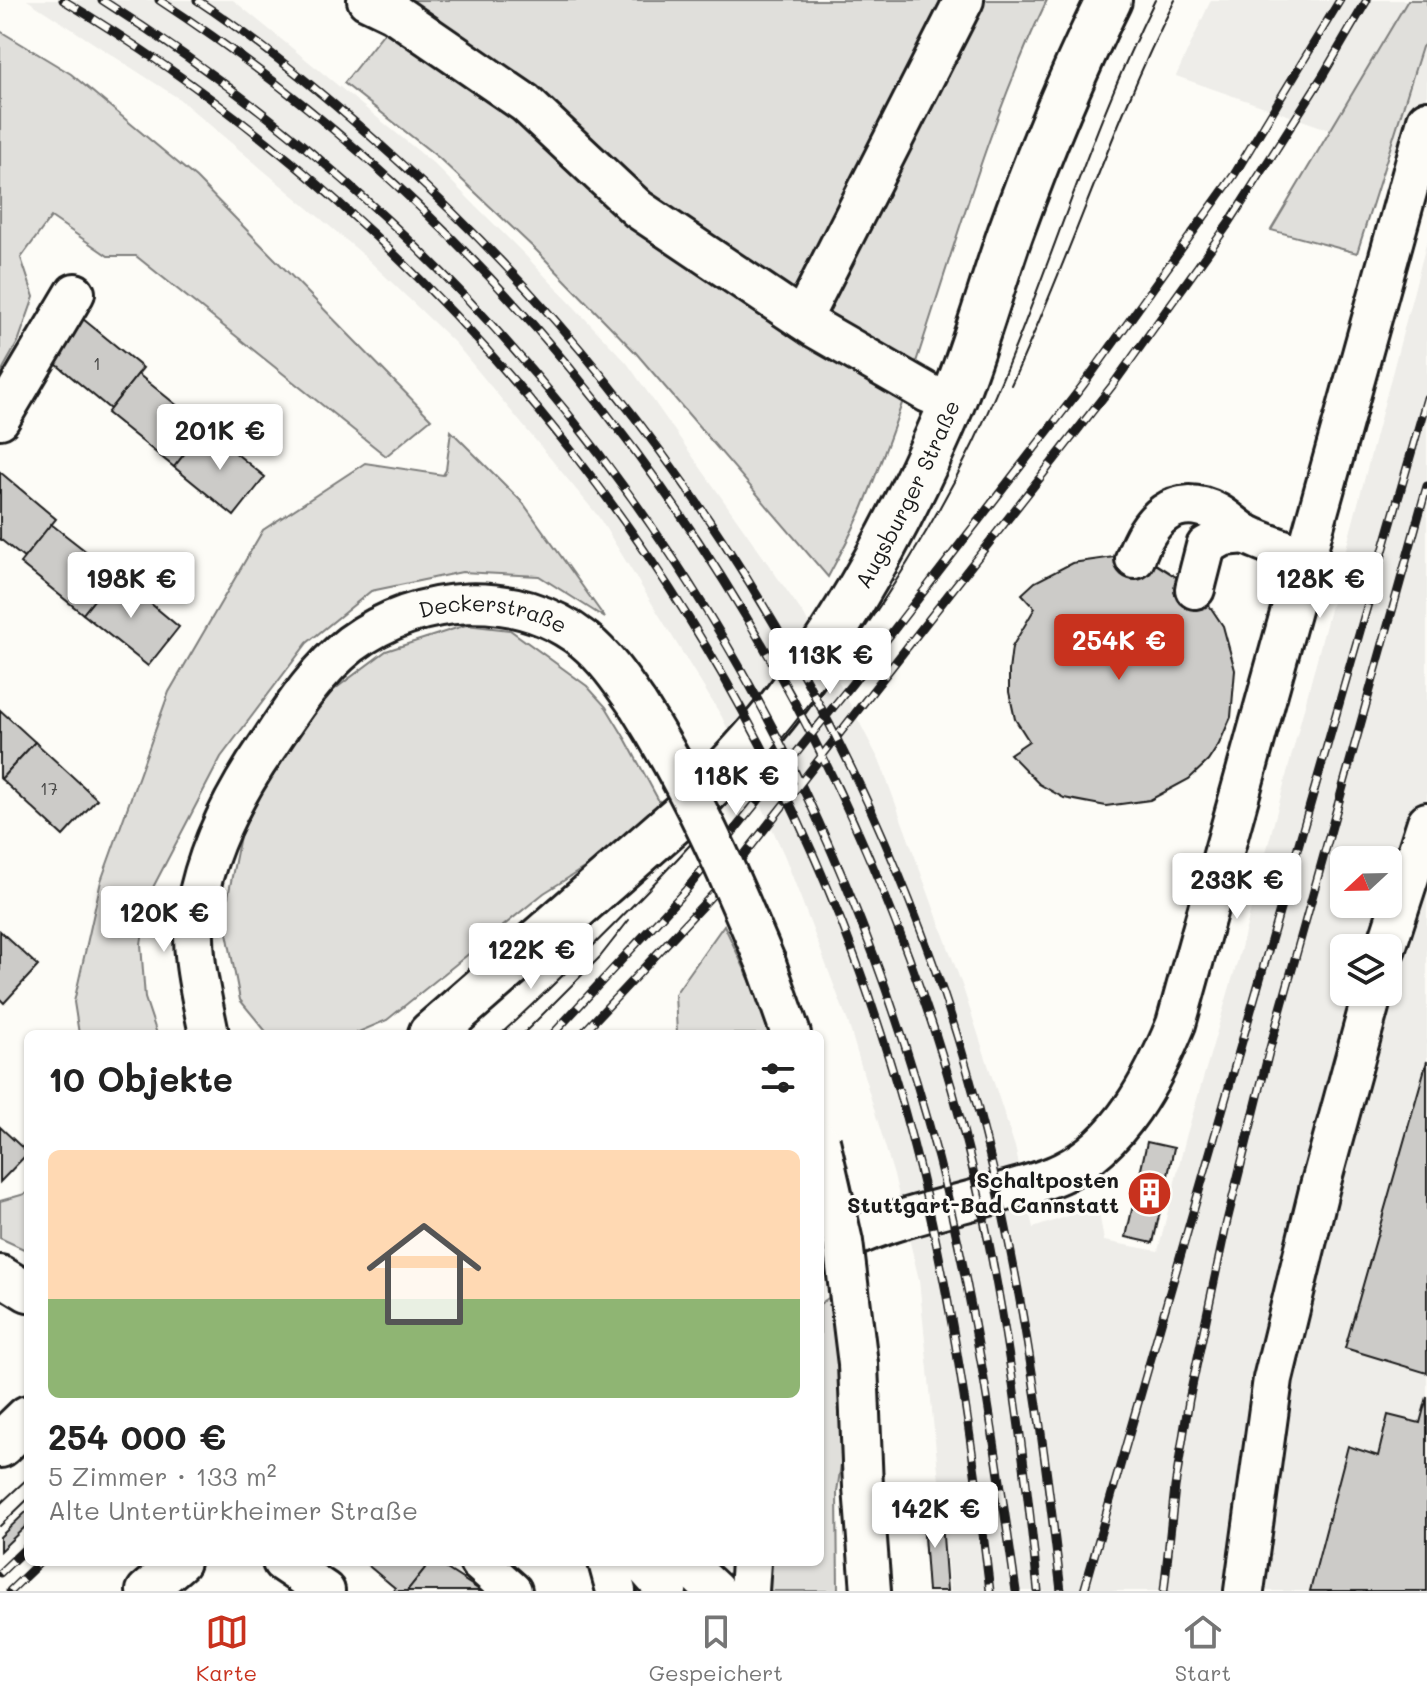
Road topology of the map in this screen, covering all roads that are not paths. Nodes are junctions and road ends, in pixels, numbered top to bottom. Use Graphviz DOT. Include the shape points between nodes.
graph roads {
  1 [pos="367,0"];
  2 [pos="964,0"];
  3 [pos="1109,0"];
  4 [pos="1427,120"];
  5 [pos="75,293"];
  6 [pos="802,319"];
  7 [pos="952,403"];
  8 [pos="0,419"];
  9 [pos="1246,534"];
  10 [pos="1306,557"];
  11 [pos="1135,559"];
  12 [pos="1195,589"];
  13 [pos="1427,822"];
  14 [pos="1391,934"];
  15 [pos="202,992"];
  16 [pos="1369,1006"];
  17 [pos="208,1030"];
  18 [pos="235,1030"];
  19 [pos="436,1030"];
  20 [pos="790,1030"];
  21 [pos="824,1159"];
  22 [pos="824,1252"];
  23 [pos="0,1275"];
  24 [pos="24,1290"];
  25 [pos="24,1422"];
  26 [pos="0,1445"];
  27 [pos="175,1566"];
  28 [pos="288,1566"];
  29 [pos="484,1566"];
  30 [pos="609,1566"];
  31 [pos="645,1566"];
  32 [pos="688,1566"];
  33 [pos="751,1566"];
  34 [pos="146,1591"];
  35 [pos="325,1591"];
  36 [pos="512,1591"];
  37 [pos="616,1591"];
  38 [pos="667,1591"];
  39 [pos="715,1591"];
  40 [pos="749,1591"];
  41 [pos="871,1591"];
  42 [pos="1244,1591"];
  1 -- 6 [label="street" via="525,103 638,209"];
  2 -- 6 [label="street"];
  3 -- 7 [label="main road, Augsburger Straße" via="1053,122"];
  4 -- 10 [label="street"];
  5 -- 8 [label="street"];
  6 -- 7 [label="street"];
  7 -- 19 [label="main road, Augsburger Straße" via="863,584 784,702 684,813"];
  9 -- 10 [label="street"];
  9 -- 11 [label="street" via="1217,513 1191,505 1167,511 1153,522"];
  9 -- 12 [label="street" via="1224,536 1206,546"];
  10 -- 22 [label="street" via="1176,1024 1132,1109 1091,1153 1065,1171 896,1222"];
  13 -- 14 [label="street"];
  15 -- 17 [label="street, Deckerstraße"];
  15 -- 18 [label="street"];
  15 -- 20 [label="street, Deckerstraße, bridge" via="195,957 195,909 209,857 255,764 301,698 334,659 368,633 412,612 492,604 565,627 607,662 638,705 713,840"];
  16 -- 42 [label="street" via="1273,1379"];
  21 -- 41 [label="street, bridge" via="843,1242 858,1364"];
  23 -- 24 [label="street"];
  25 -- 26 [label="main road"];
  27 -- 34 [label="street"];
  28 -- 35 [label="street"];
  29 -- 36 [label="street"];
  30 -- 37 [label="street"];
  31 -- 38 [label="street"];
  32 -- 39 [label="street"];
  33 -- 40 [label="street"];
}
